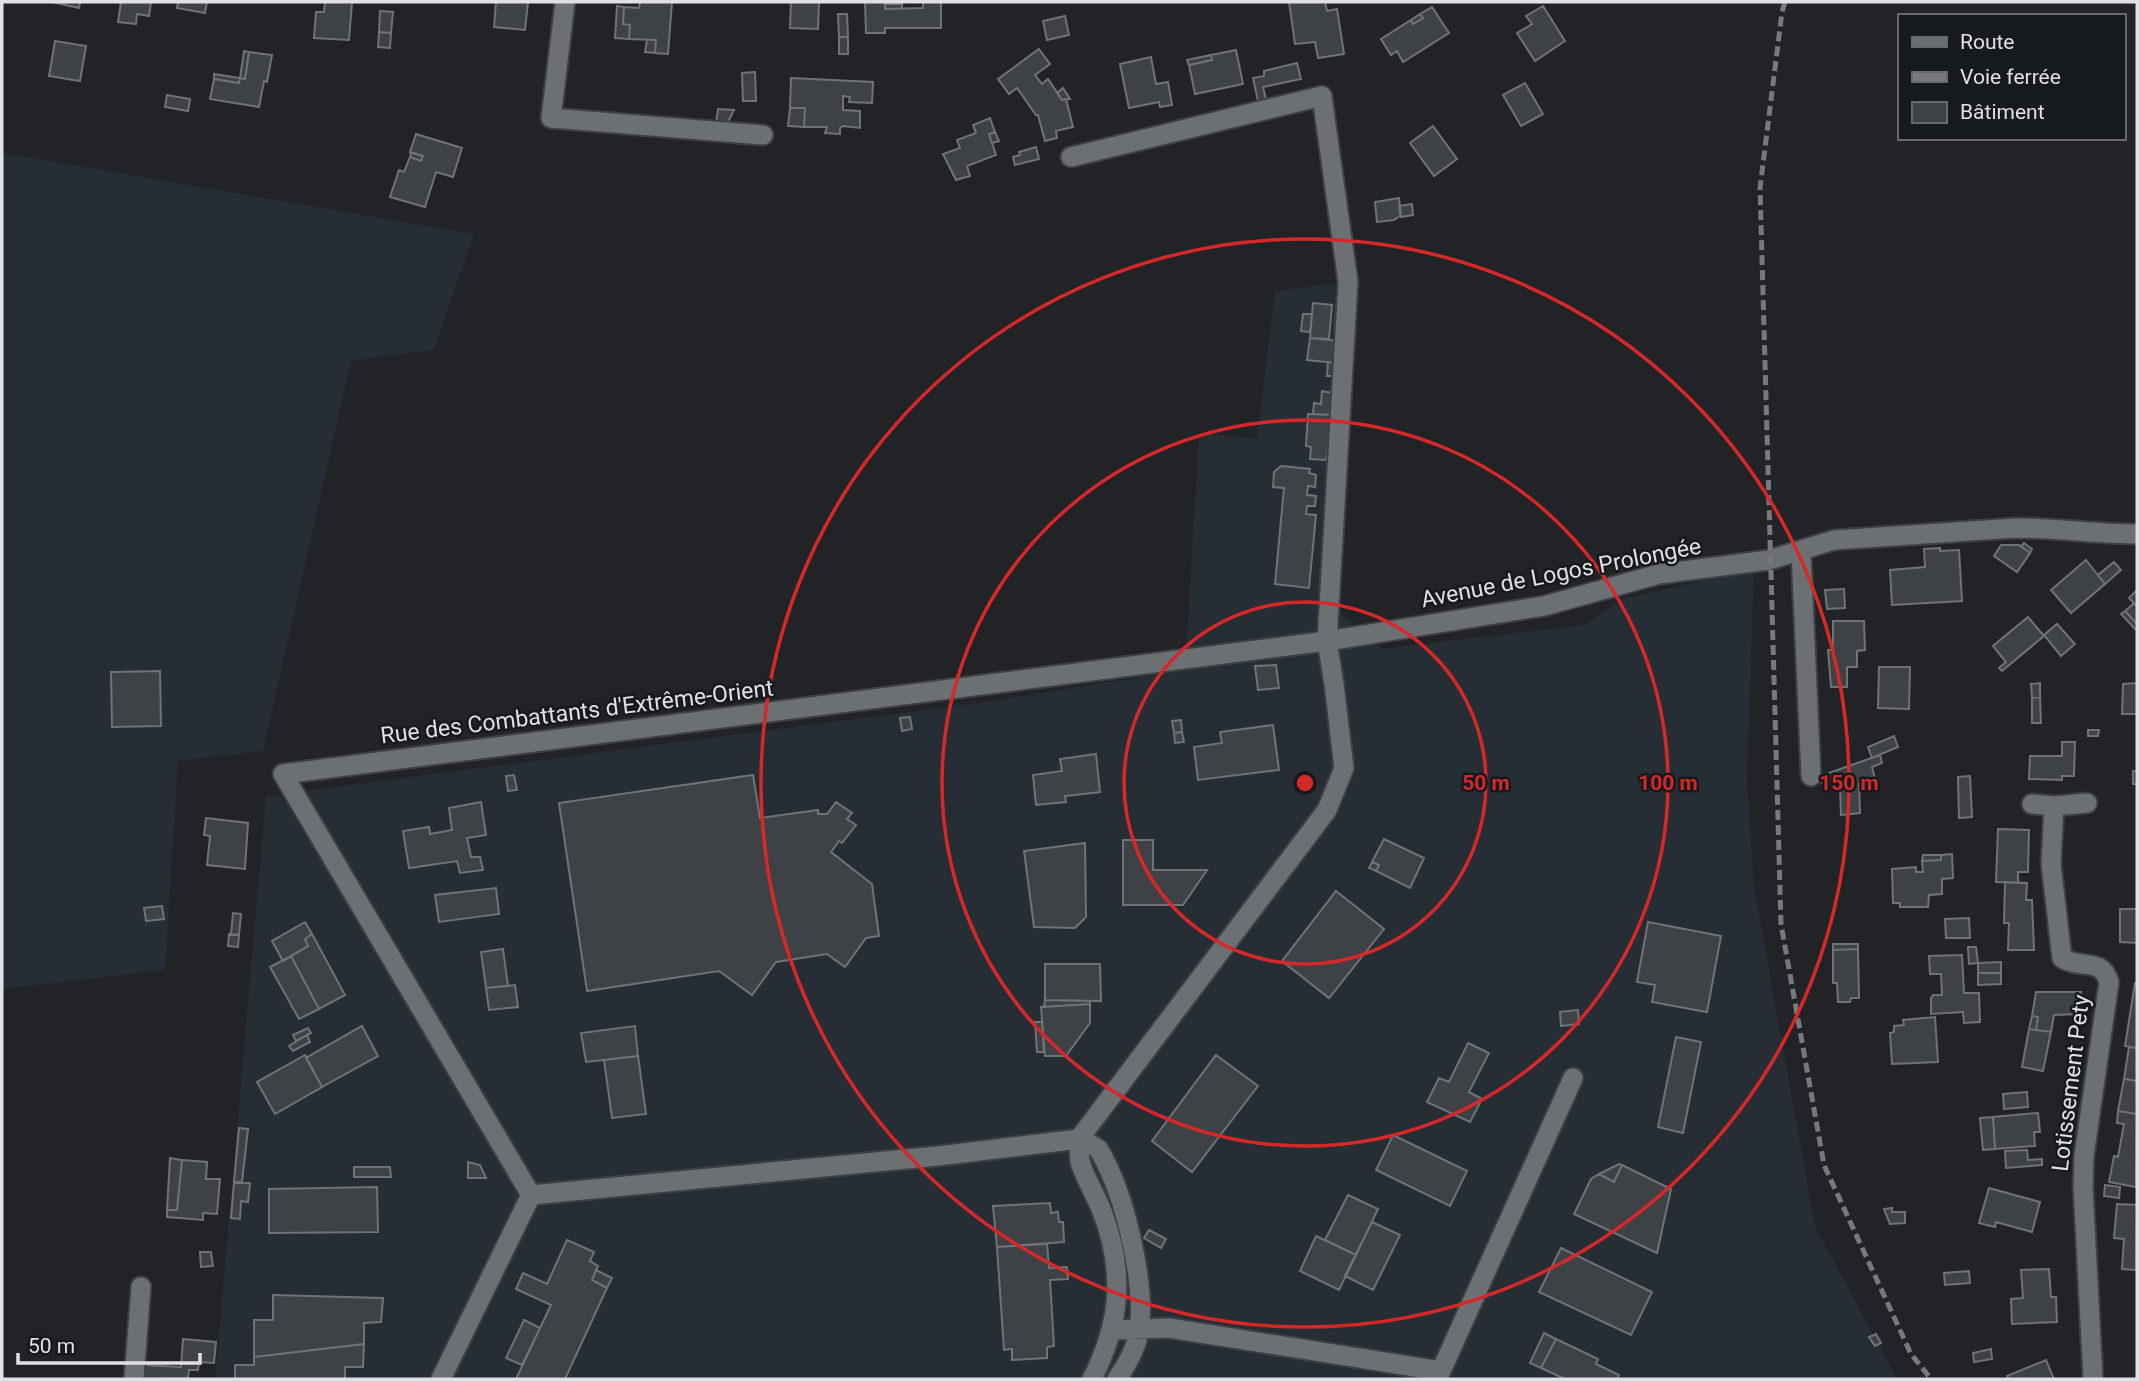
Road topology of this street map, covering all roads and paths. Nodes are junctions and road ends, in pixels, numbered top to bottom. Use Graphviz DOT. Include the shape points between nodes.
graph roads {
  1 [pos="565,2"];
  2 [pos="763,135"];
  3 [pos="1071,157"];
  4 [pos="2137,534"];
  5 [pos="1801,552"];
  6 [pos="1327,641"];
  7 [pos="1811,776"];
  8 [pos="2087,803"];
  9 [pos="2032,804"];
  10 [pos="2053,806"];
  11 [pos="1573,1078"];
  12 [pos="1079,1139"];
  13 [pos="531,1195"];
  14 [pos="141,1287"];
  15 [pos="1139,1329"];
  16 [pos="1112,1330"];
  17 [pos="134,1379"];
  18 [pos="441,1379"];
  19 [pos="1092,1379"];
  20 [pos="1117,1379"];
  21 [pos="2093,1379"];
  1 -- 2 [label="street" via="551,118"];
  3 -- 6 [label="street" via="1322,96 1348,282"];
  4 -- 5 [label="street, Avenue de Logos Prolongée" via="2016,528 1834,540"];
  5 -- 6 [label="street, Avenue de Logos Prolongée" via="1659,574 1544,606"];
  5 -- 7 [label="street"];
  6 -- 12 [label="street" via="1344,768 1327,810"];
  6 -- 13 [label="street, Rue des Combattants d'Extrême-Orient" via="283,774"];
  8 -- 10 [label="street"];
  9 -- 10 [label="street"];
  10 -- 21 [label="street, Lotissement Pety" via="2051,864 2062,958 2098,966 2109,982 2084,1156"];
  11 -- 15 [label="street" via="1441,1371 1169,1328"];
  12 -- 13 [label="street"];
  12 -- 15 [label="street" via="1099,1150 1123,1206 1136,1268"];
  12 -- 16 [label="street" via="1080,1164 1115,1251 1118,1296"];
  13 -- 18 [label="street"];
  14 -- 17 [label="street"];
  15 -- 16 [label="street"];
  15 -- 20 [label="street" via="1128,1363"];
  16 -- 19 [label="street"];
}
